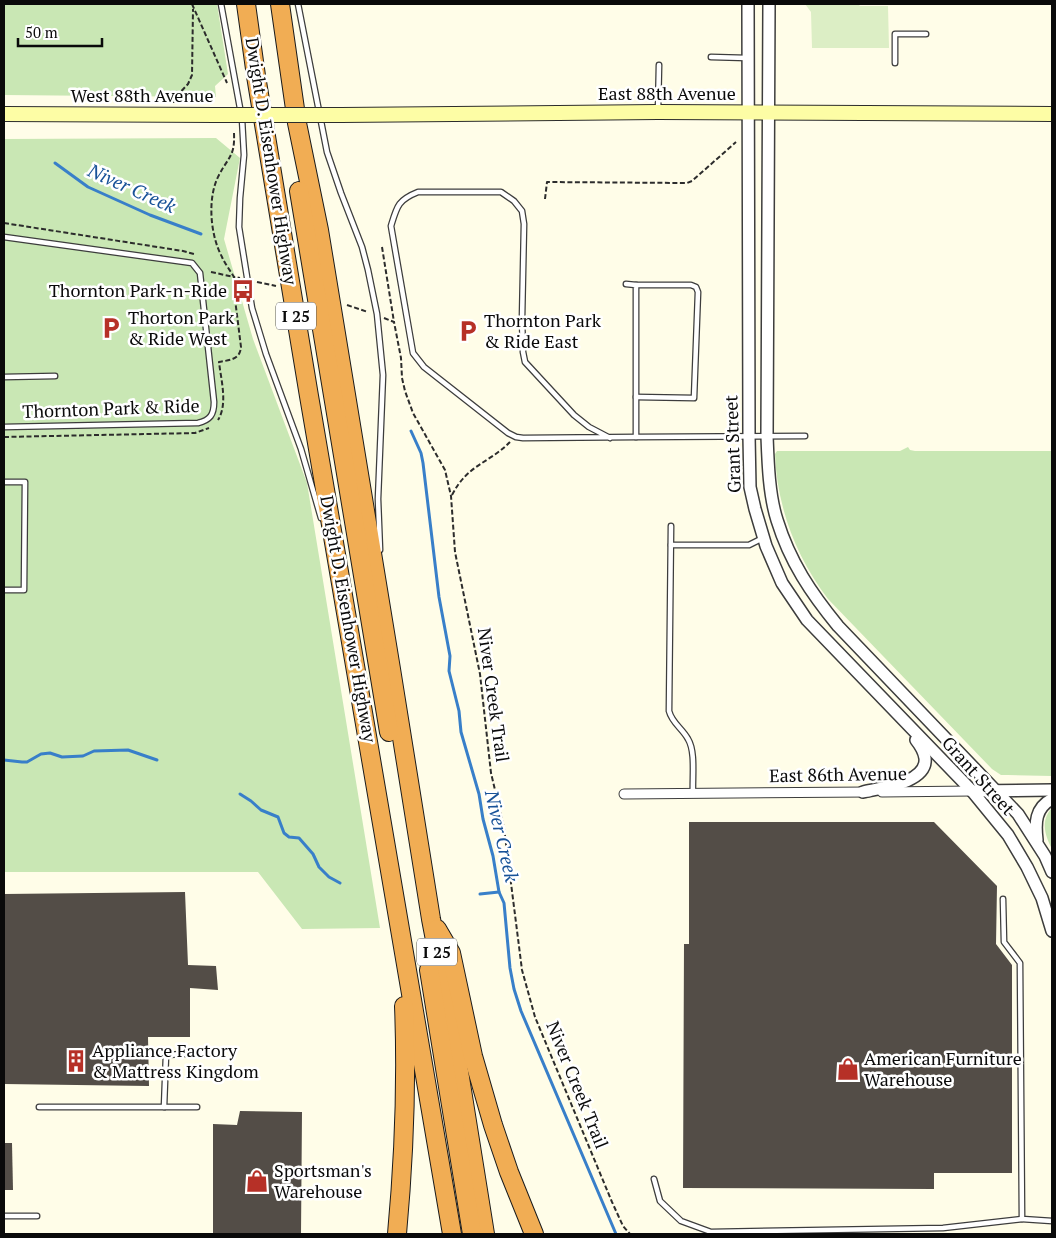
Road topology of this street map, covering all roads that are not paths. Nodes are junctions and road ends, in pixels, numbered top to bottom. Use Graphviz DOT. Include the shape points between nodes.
graph roads {
  1 [pos="221,4"];
  2 [pos="246,4"];
  3 [pos="280,4"];
  4 [pos="298,4"];
  5 [pos="748,4"];
  6 [pos="769,4"];
  7 [pos="926,34"];
  8 [pos="711,58"];
  9 [pos="748,58"];
  10 [pos="895,63"];
  11 [pos="659,65"];
  12 [pos="658,112"];
  13 [pos="748,113"];
  14 [pos="768,113"];
  15 [pos="4,114"];
  16 [pos="1052,114"];
  17 [pos="281,115"];
  18 [pos="296,123"];
  19 [pos="4,237"];
  20 [pos="626,284"];
  21 [pos="636,285"];
  22 [pos="55,376"];
  23 [pos="4,377"];
  24 [pos="636,398"];
  25 [pos="4,427"];
  26 [pos="748,436"];
  27 [pos="767,436"];
  28 [pos="805,436"];
  29 [pos="610,438"];
  30 [pos="636,438"];
  31 [pos="4,482"];
  32 [pos="322,522"];
  33 [pos="671,526"];
  34 [pos="763,538"];
  35 [pos="671,545"];
  36 [pos="330,551"];
  37 [pos="380,554"];
  38 [pos="381,572"];
  39 [pos="4,590"];
  40 [pos="383,619"];
  41 [pos="349,627"];
  42 [pos="908,726"];
  43 [pos="995,790"];
  44 [pos="1052,790"];
  45 [pos="972,791"];
  46 [pos="863,792"];
  47 [pos="624,794"];
  48 [pos="693,794"];
  49 [pos="1052,799"];
  50 [pos="1037,842"];
  51 [pos="1052,872"];
  52 [pos="1003,899"];
  53 [pos="395,901"];
  54 [pos="431,919"];
  55 [pos="1052,931"];
  56 [pos="216,1052"];
  57 [pos="197,1106"];
  58 [pos="39,1107"];
  59 [pos="164,1107"];
  60 [pos="654,1179"];
  61 [pos="5,1216"];
  62 [pos="37,1216"];
  63 [pos="1022,1219"];
  64 [pos="1052,1221"];
  65 [pos="397,1234"];
  66 [pos="452,1234"];
  67 [pos="472,1234"];
  68 [pos="486,1234"];
  69 [pos="534,1234"];
  1 -- 32 [label="lane" via="242,119 244,156 239,227 252,308"];
  2 -- 41 [label="highway, Dwight D. Eisenhower Highway / I 25"];
  3 -- 18 [label="highway, Dwight D. Eisenhower Highway / I 25"];
  4 -- 37 [label="lane" via="327,152 362,247 377,314 383,375 378,490"];
  5 -- 9 [label="street, Grant Street"];
  6 -- 14 [label="street, Grant Street"];
  7 -- 10 [label="lane" via="895,34"];
  8 -- 9 [label="lane"];
  9 -- 13 [label="street, Grant Street"];
  11 -- 12 [label="lane"];
  12 -- 13 [label="main road, East 88th Avenue"];
  12 -- 17 [label="main road, East 88th Avenue, bridge"];
  13 -- 14 [label="main road, East 88th Avenue"];
  13 -- 26 [label="street, Grant Street"];
  14 -- 16 [label="main road, East 88th Avenue"];
  14 -- 27 [label="street, Grant Street"];
  15 -- 17 [label="main road, West 88th Avenue, bridge"];
  18 -- 40 [label="highway, Dwight D. Eisenhower Highway / I 25" via="319,230"];
  18 -- 67 [label="highway" via="295,166"];
  19 -- 25 [label="lane, Thornton Park & Ride" via="192,263 200,273 214,394 214,409 208,419 198,423"];
  20 -- 21 [label="lane"];
  21 -- 24 [label="lane"];
  21 -- 24 [label="lane" via="691,285 698,292 694,398"];
  22 -- 23 [label="lane"];
  24 -- 30 [label="lane"];
  26 -- 27 [label="lane"];
  26 -- 30 [label="lane"];
  26 -- 34 [label="street, Grant Street" via="750,487"];
  27 -- 28 [label="lane"];
  27 -- 43 [label="street, Grant Street" via="776,519 793,562 806,584 838,626"];
  29 -- 29 [label="lane" via="574,415 525,362 522,320 524,224 522,211 514,201 502,192 418,192 406,197 397,206 391,226 413,353 424,367 516,437"];
  29 -- 30 [label="lane"];
  31 -- 39 [label="lane" via="25,482 24,590"];
  33 -- 35 [label="lane"];
  34 -- 35 [label="lane" via="749,545"];
  34 -- 42 [label="street, Grant Street" via="782,584 808,620"];
  35 -- 48 [label="lane" via="669,711 691,746"];
  36 -- 41 [label="lane"];
  38 -- 40 [label="lane"];
  40 -- 54 [label="highway, Dwight D. Eisenhower Highway / I 25"];
  41 -- 53 [label="highway, Dwight D. Eisenhower Highway / I 25"];
  42 -- 45 [label="street, Grant Street"];
  42 -- 46 [label="street" via="925,758 920,772 913,779"];
  43 -- 44 [label="street, East 86th Avenue"];
  43 -- 45 [label="street, East 86th Avenue"];
  43 -- 50 [label="street, Grant Street" via="1018,814"];
  45 -- 46 [label="street, East 86th Avenue"];
  45 -- 55 [label="street, Grant Street" via="1008,835 1027,867 1042,898"];
  46 -- 48 [label="street, East 86th Avenue"];
  47 -- 48 [label="street, East 86th Avenue"];
  49 -- 50 [label="street" via="1039,810 1036,818"];
  50 -- 51 [label="street, Grant Street"];
  52 -- 63 [label="lane" via="1004,942 1020,963"];
  53 -- 65 [label="highway" via="405,1050"];
  53 -- 66 [label="highway, Dwight D. Eisenhower Highway / I 25"];
  54 -- 68 [label="highway, Dwight D. Eisenhower Highway / I 25"];
  54 -- 69 [label="highway" via="451,953 473,1056 493,1126"];
  56 -- 59 [label="lane" via="166,1055"];
  57 -- 59 [label="lane"];
  58 -- 59 [label="lane"];
  60 -- 63 [label="lane" via="660,1201 681,1221 711,1232 943,1228"];
  61 -- 62 [label="lane"];
  63 -- 64 [label="lane"];
}
